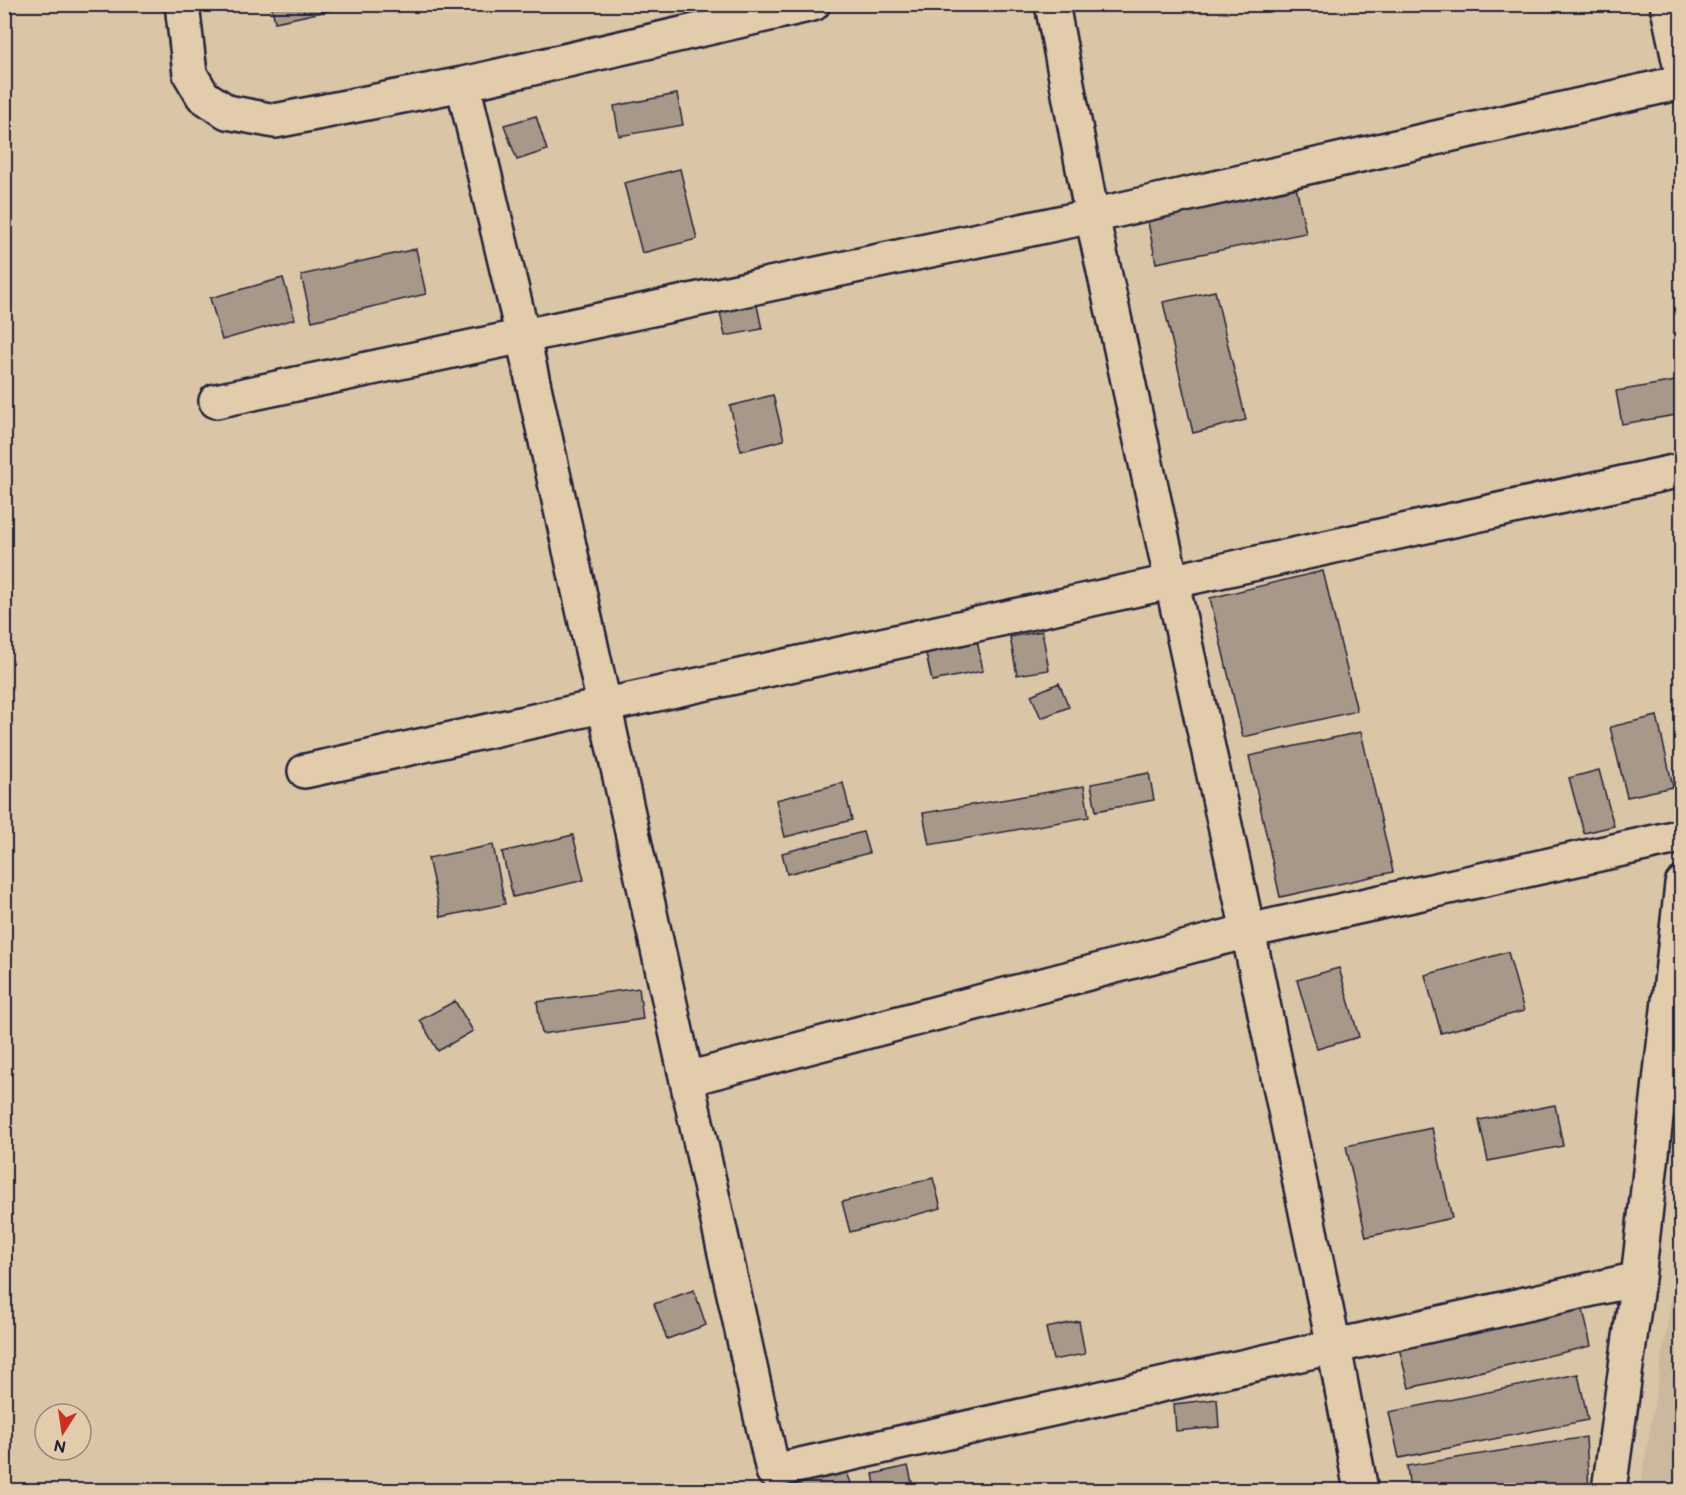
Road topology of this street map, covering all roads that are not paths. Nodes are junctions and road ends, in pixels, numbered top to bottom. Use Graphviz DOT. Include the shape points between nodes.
graph roads {
  1 [pos="182,4"];
  2 [pos="813,4"];
  3 [pos="1052,4"];
  4 [pos="1667,4"];
  5 [pos="1682,74"];
  6 [pos="1682,82"];
  7 [pos="463,84"];
  8 [pos="1092,216"];
  9 [pos="523,336"];
  10 [pos="216,401"];
  11 [pos="1682,470"];
  12 [pos="1171,582"];
  13 [pos="605,706"];
  14 [pos="305,771"];
  15 [pos="1682,836"];
  16 [pos="1682,884"];
  17 [pos="1248,931"];
  18 [pos="687,1079"];
  19 [pos="1638,1279"];
  20 [pos="1334,1347"];
  21 [pos="1361,1491"];
  22 [pos="1609,1491"];
  1 -- 7 [label="street" via="190,74 203,96 226,112 274,121"];
  2 -- 7 [label="street"];
  3 -- 8 [label="street"];
  4 -- 5 [label="street"];
  6 -- 8 [label="street"];
  7 -- 9 [label="street"];
  8 -- 9 [label="street"];
  8 -- 12 [label="street"];
  9 -- 10 [label="street"];
  9 -- 13 [label="street"];
  11 -- 12 [label="street"];
  12 -- 13 [label="street"];
  12 -- 17 [label="street"];
  13 -- 14 [label="street"];
  13 -- 18 [label="street"];
  15 -- 17 [label="street"];
  16 -- 19 [label="street"];
  17 -- 18 [label="street"];
  17 -- 20 [label="street"];
  18 -- 20 [label="street" via="773,1471"];
  19 -- 20 [label="street"];
  19 -- 22 [label="street"];
  20 -- 21 [label="street"];
}
